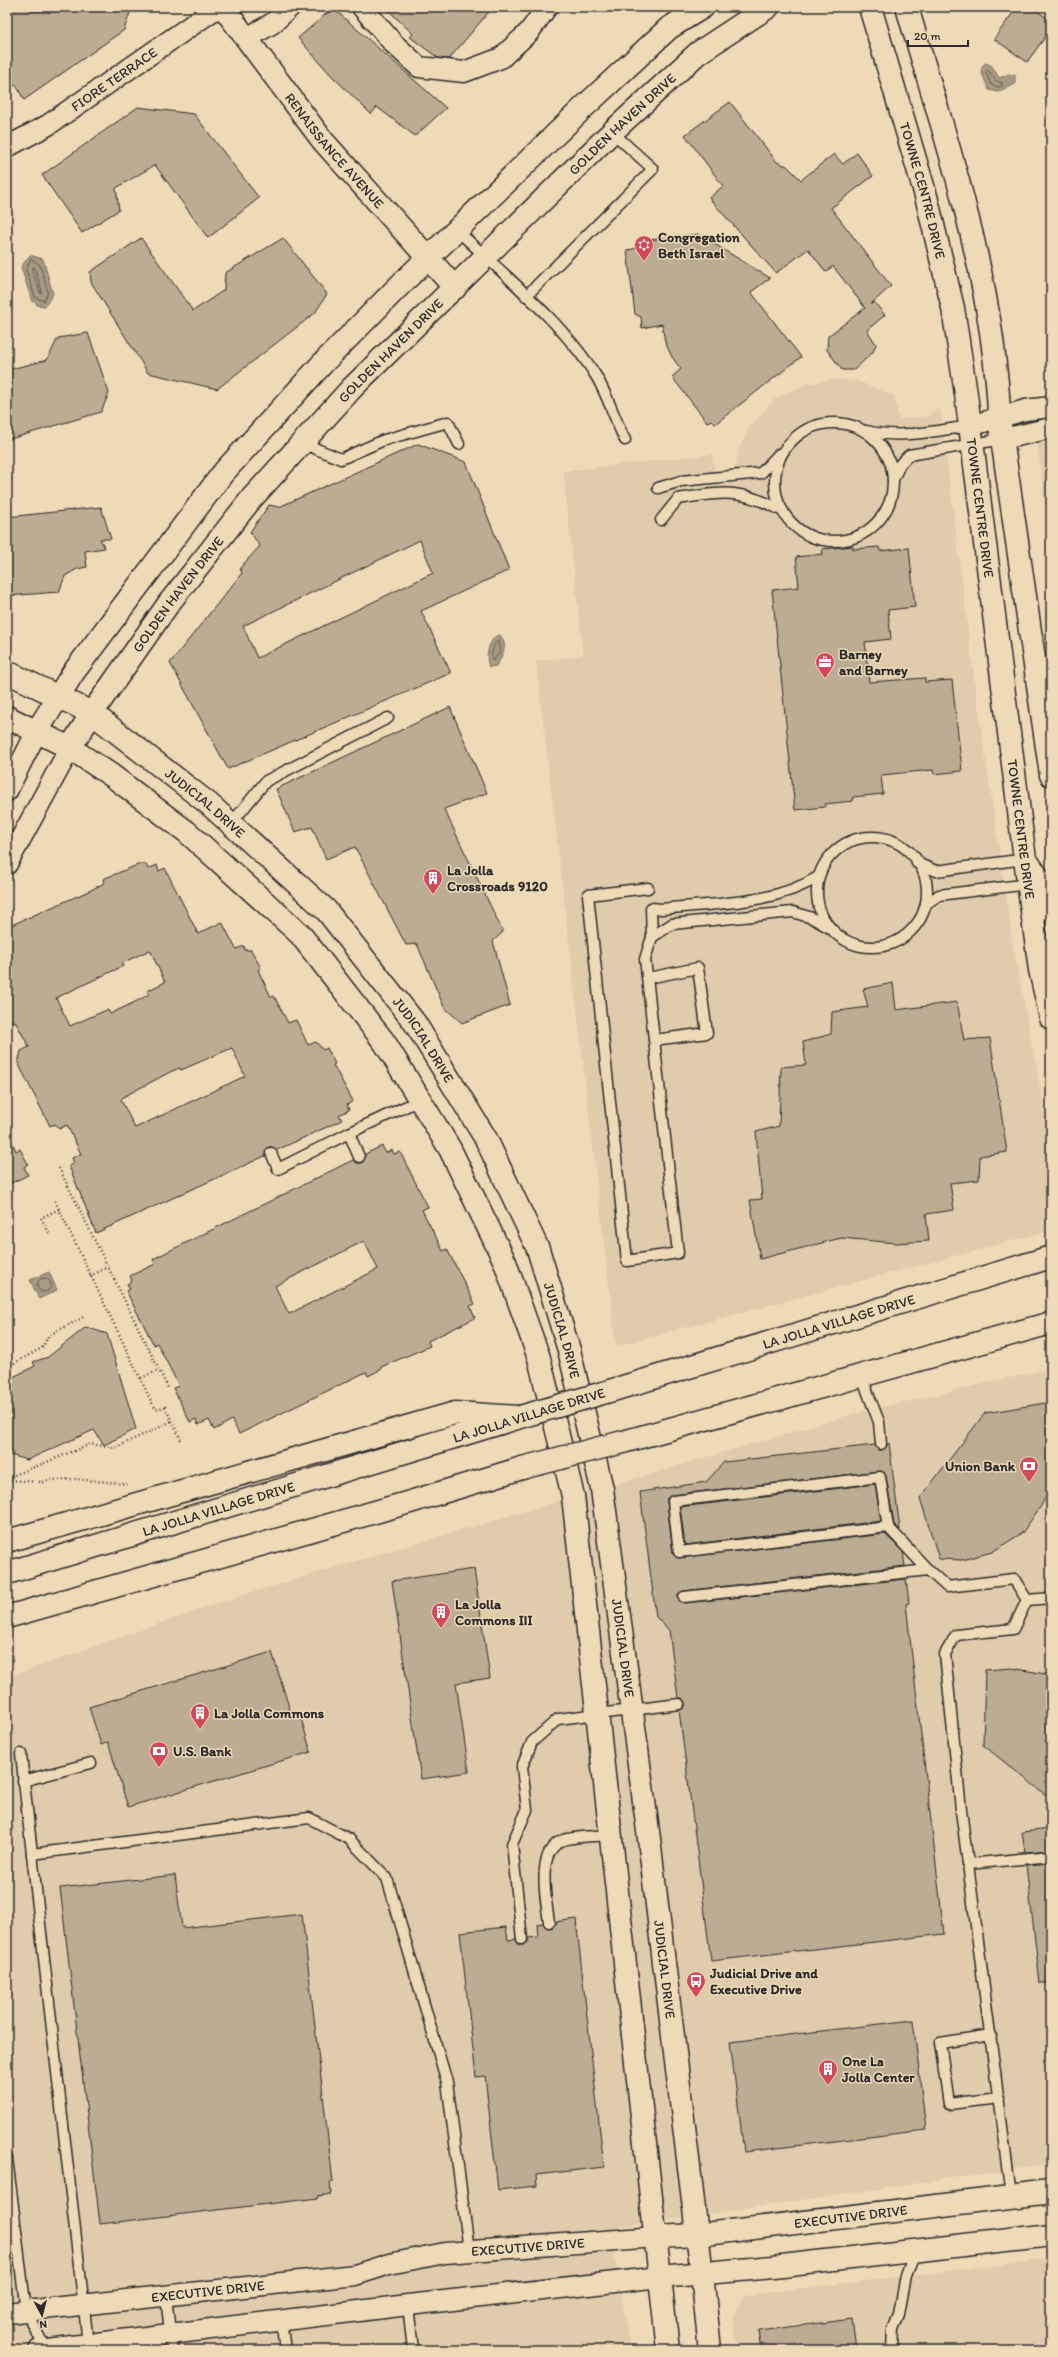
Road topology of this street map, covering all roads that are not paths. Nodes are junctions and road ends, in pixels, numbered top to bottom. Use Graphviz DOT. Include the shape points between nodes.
graph roads {
  1 [pos="218,7"];
  2 [pos="223,7"];
  3 [pos="290,7"];
  4 [pos="362,7"];
  5 [pos="547,7"];
  6 [pos="703,7"];
  7 [pos="768,7"];
  8 [pos="870,7"];
  9 [pos="907,7"];
  10 [pos="247,38"];
  11 [pos="612,132"];
  12 [pos="7,147"];
  13 [pos="457,230"];
  14 [pos="486,257"];
  15 [pos="429,258"];
  16 [pos="455,288"];
  17 [pos="526,296"];
  18 [pos="1051,407"];
  19 [pos="999,418"];
  20 [pos="1051,428"];
  21 [pos="860,430"];
  22 [pos="971,436"];
  23 [pos="1003,439"];
  24 [pos="626,440"];
  25 [pos="792,441"];
  26 [pos="302,443"];
  27 [pos="459,444"];
  28 [pos="893,480"];
  29 [pos="658,488"];
  30 [pos="783,512"];
  31 [pos="661,520"];
  32 [pos="7,672"];
  33 [pos="58,695"];
  34 [pos="92,713"];
  35 [pos="7,717"];
  36 [pos="388,718"];
  37 [pos="37,731"];
  38 [pos="70,748"];
  39 [pos="1051,775"];
  40 [pos="7,791"];
  41 [pos="231,824"];
  42 [pos="1025,859"];
  43 [pos="917,863"];
  44 [pos="7,864"];
  45 [pos="818,877"];
  46 [pos="1029,884"];
  47 [pos="648,888"];
  48 [pos="926,904"];
  49 [pos="1051,909"];
  50 [pos="830,929"];
  51 [pos="652,937"];
  52 [pos="648,978"];
  53 [pos="1051,1018"];
  54 [pos="654,1040"];
  55 [pos="420,1100"];
  56 [pos="350,1133"];
  57 [pos="271,1153"];
  58 [pos="359,1156"];
  59 [pos="1051,1257"];
  60 [pos="1051,1323"];
  61 [pos="861,1375"];
  62 [pos="520,1417"];
  63 [pos="881,1444"];
  64 [pos="888,1527"];
  65 [pos="7,1541"];
  66 [pos="928,1570"];
  67 [pos="7,1572"];
  68 [pos="684,1597"];
  69 [pos="1051,1598"];
  70 [pos="1027,1600"];
  71 [pos="7,1617"];
  72 [pos="678,1704"];
  73 [pos="632,1710"];
  74 [pos="596,1714"];
  75 [pos="21,1754"];
  76 [pos="91,1763"];
  77 [pos="23,1781"];
  78 [pos="610,1835"];
  79 [pos="32,1854"];
  80 [pos="1051,1856"];
  81 [pos="968,1864"];
  82 [pos="549,1922"];
  83 [pos="522,1939"];
  84 [pos="990,2035"];
  85 [pos="999,2098"];
  86 [pos="7,2158"];
  87 [pos="8,2181"];
  88 [pos="1051,2192"];
  89 [pos="1011,2196"];
  90 [pos="11,2229"];
  91 [pos="697,2235"];
  92 [pos="1051,2235"];
  93 [pos="656,2237"];
  94 [pos="469,2250"];
  95 [pos="915,2250"];
  96 [pos="702,2274"];
  97 [pos="660,2278"];
  98 [pos="166,2296"];
  99 [pos="83,2305"];
  100 [pos="408,2305"];
  101 [pos="17,2312"];
  102 [pos="281,2320"];
  103 [pos="171,2342"];
  104 [pos="88,2343"];
  105 [pos="44,2350"];
  106 [pos="285,2350"];
  107 [pos="413,2350"];
  108 [pos="668,2350"];
  109 [pos="710,2350"];
  110 [pos="892,2350"];
  1 -- 12 [label="street, FIORE TERRACE" via="48,125"];
  2 -- 10 [label="main road, RENAISSANCE AVENUE"];
  3 -- 10 [label="street" via="273,23"];
  4 -- 5 [label="street" via="419,67 464,72 501,58 529,32"];
  6 -- 13 [label="main road" via="669,28"];
  7 -- 11 [label="main road, GOLDEN HAVEN DRIVE" via="698,54"];
  8 -- 22 [label="main road, TOWNE CENTRE DRIVE" via="942,258 953,308"];
  9 -- 19 [label="main road" via="973,238 988,311 999,391"];
  10 -- 15 [label="main road, RENAISSANCE AVENUE" via="323,141"];
  11 -- 14 [label="main road, GOLDEN HAVEN DRIVE"];
  11 -- 17 [label="lane" via="653,169"];
  13 -- 14 [label="lane"];
  13 -- 15 [label="main road"];
  14 -- 16 [label="main road, GOLDEN HAVEN DRIVE"];
  14 -- 17 [label="lane"];
  15 -- 16 [label="main road, RENAISSANCE AVENUE"];
  15 -- 33 [label="main road" via="323,363 223,473"];
  16 -- 26 [label="main road, GOLDEN HAVEN DRIVE" via="352,388"];
  17 -- 24 [label="lane" via="574,345 597,377"];
  18 -- 19 [label="street" via="1025,410"];
  19 -- 22 [label="street"];
  19 -- 23 [label="main road"];
  20 -- 23 [label="street"];
  21 -- 22 [label="lane" via="886,436"];
  21 -- 25 [label="lane" via="832,423 810,429"];
  21 -- 28 [label="lane" via="871,436 887,456"];
  22 -- 23 [label="lane"];
  22 -- 28 [label="lane" via="909,455 900,464"];
  22 -- 42 [label="main road, TOWNE CENTRE DRIVE"];
  23 -- 39 [label="main road"];
  25 -- 29 [label="lane" via="761,473 681,481"];
  25 -- 30 [label="lane" via="782,453 775,482"];
  26 -- 27 [label="lane" via="341,459 384,440 448,422"];
  26 -- 34 [label="main road, GOLDEN HAVEN DRIVE" via="249,502 174,597"];
  28 -- 30 [label="lane" via="884,513 873,526 858,535 841,540 824,540 808,535 794,525"];
  30 -- 31 [label="lane" via="759,498 724,492 678,499"];
  32 -- 33 [label="main road, JUDICIAL DRIVE"];
  33 -- 34 [label="main road, JUDICIAL DRIVE"];
  33 -- 37 [label="main road"];
  34 -- 38 [label="main road, GOLDEN HAVEN DRIVE"];
  34 -- 41 [label="main road, JUDICIAL DRIVE"];
  35 -- 37 [label="main road, JUDICIAL DRIVE"];
  36 -- 41 [label="lane" via="266,781"];
  37 -- 38 [label="main road, JUDICIAL DRIVE"];
  37 -- 40 [label="street"];
  38 -- 44 [label="street"];
  38 -- 55 [label="main road, JUDICIAL DRIVE" via="187,832 300,934 385,1043"];
  41 -- 73 [label="main road, JUDICIAL DRIVE" via="326,910 415,1023 486,1139 538,1250 569,1350 602,1488"];
  42 -- 43 [label="lane" via="936,871"];
  42 -- 46 [label="main road, TOWNE CENTRE DRIVE"];
  42 -- 49 [label="main road" via="1044,886"];
  43 -- 45 [label="lane" via="913,855 899,844 881,838 861,838 842,845 827,860"];
  43 -- 48 [label="lane" via="927,884"];
  45 -- 50 [label="lane" via="816,897 820,912"];
  45 -- 51 [label="lane" via="803,886 773,896 662,909 651,908"];
  46 -- 48 [label="lane" via="939,895"];
  46 -- 53 [label="main road, TOWNE CENTRE DRIVE" via="1040,970"];
  47 -- 54 [label="lane" via="588,895 627,1261 678,1253"];
  48 -- 50 [label="lane" via="920,919 911,931 897,942 873,948 852,944"];
  50 -- 51 [label="lane" via="812,918 792,912 672,924"];
  51 -- 52 [label="lane" via="645,959"];
  52 -- 54 [label="lane"];
  52 -- 54 [label="lane" via="698,968 706,1033"];
  55 -- 56 [label="lane"];
  55 -- 74 [label="main road, JUDICIAL DRIVE" via="450,1149 505,1262 540,1358 573,1496"];
  56 -- 57 [label="lane" via="278,1169"];
  56 -- 58 [label="lane"];
  59 -- 62 [label="main road, LA JOLLA VILLAGE DRIVE, bridge"];
  60 -- 61 [label="main road"];
  61 -- 63 [label="lane" via="878,1422"];
  61 -- 71 [label="main road, bridge" via="522,1468"];
  62 -- 65 [label="main road" via="454,1413"];
  62 -- 67 [label="main road, LA JOLLA VILLAGE DRIVE"];
  64 -- 64 [label="lane" via="880,1477 673,1501 679,1552"];
  64 -- 66 [label="lane"];
  66 -- 68 [label="lane"];
  66 -- 70 [label="lane" via="948,1587 1014,1579"];
  69 -- 70 [label="lane"];
  70 -- 81 [label="lane" via="1013,1629 956,1636 945,1654"];
  72 -- 73 [label="lane"];
  73 -- 74 [label="lane"];
  73 -- 91 [label="main road, JUDICIAL DRIVE"];
  74 -- 78 [label="main road, JUDICIAL DRIVE"];
  74 -- 83 [label="lane" via="558,1719 532,1742 522,1766 527,1810 512,1844"];
  75 -- 77 [label="lane"];
  76 -- 77 [label="lane"];
  77 -- 79 [label="lane"];
  78 -- 82 [label="lane" via="565,1839 550,1850 544,1879"];
  78 -- 93 [label="main road, JUDICIAL DRIVE"];
  79 -- 94 [label="lane" via="309,1818 349,1839 387,1878 447,2082"];
  79 -- 99 [label="lane"];
  80 -- 81 [label="lane"];
  81 -- 84 [label="lane"];
  84 -- 85 [label="lane"];
  84 -- 85 [label="lane" via="940,2043 949,2104"];
  85 -- 89 [label="lane"];
  86 -- 87 [label="lane"];
  87 -- 90 [label="lane"];
  88 -- 89 [label="main road, EXECUTIVE DRIVE"];
  89 -- 91 [label="main road, EXECUTIVE DRIVE"];
  90 -- 101 [label="lane"];
  91 -- 93 [label="main road, EXECUTIVE DRIVE"];
  91 -- 96 [label="main road, JUDICIAL DRIVE"];
  92 -- 95 [label="main road"];
  93 -- 94 [label="street, EXECUTIVE DRIVE"];
  93 -- 97 [label="main road, JUDICIAL DRIVE"];
  94 -- 98 [label="street, EXECUTIVE DRIVE" via="389,2264 355,2275"];
  95 -- 96 [label="main road"];
  95 -- 110 [label="lane" via="893,2329"];
  96 -- 97 [label="main road"];
  96 -- 109 [label="main road, JUDICIAL DRIVE"];
  97 -- 100 [label="street"];
  97 -- 108 [label="main road, JUDICIAL DRIVE"];
  98 -- 99 [label="street, EXECUTIVE DRIVE"];
  98 -- 103 [label="lane"];
  99 -- 101 [label="street, EXECUTIVE DRIVE"];
  99 -- 104 [label="lane"];
  100 -- 102 [label="street"];
  100 -- 107 [label="lane"];
  101 -- 105 [label="lane"];
  102 -- 103 [label="street"];
  102 -- 106 [label="lane"];
  103 -- 104 [label="street"];
  104 -- 105 [label="street"];
}
